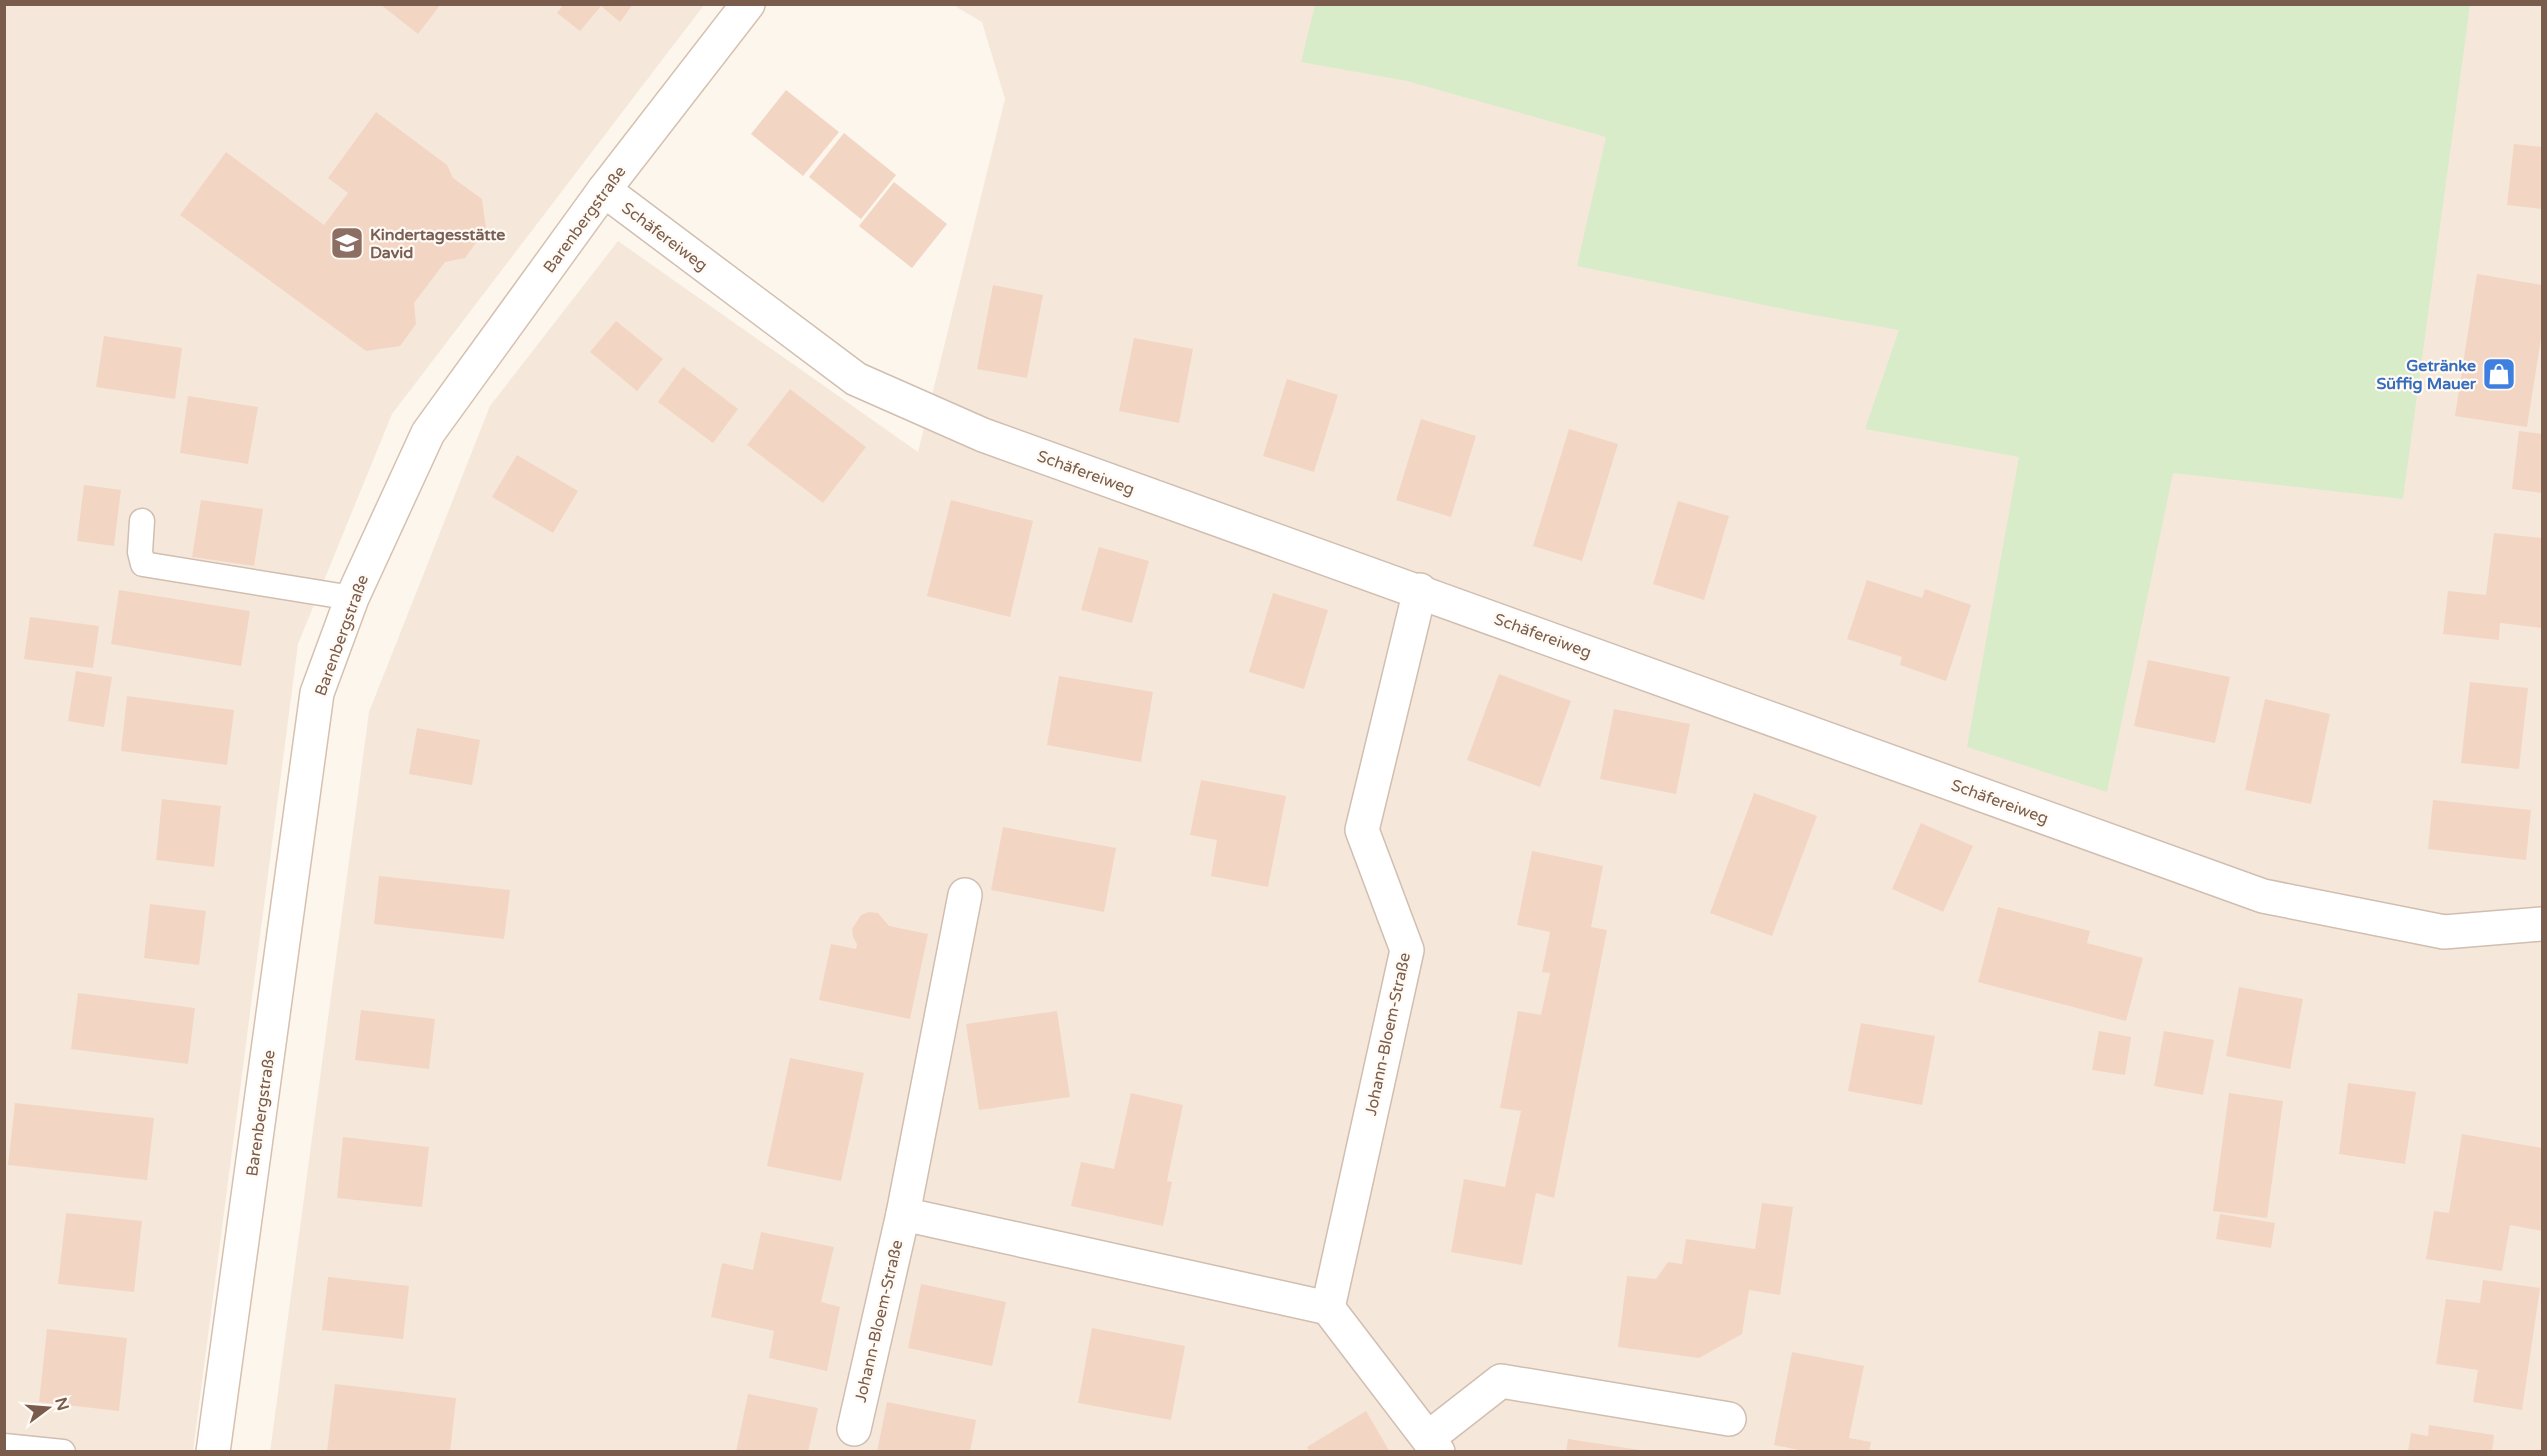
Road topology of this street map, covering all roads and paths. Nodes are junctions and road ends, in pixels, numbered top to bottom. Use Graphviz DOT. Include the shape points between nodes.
graph roads {
  1 [pos="748,4"];
  2 [pos="604,190"];
  3 [pos="142,521"];
  4 [pos="1420,590"];
  5 [pos="352,598"];
  6 [pos="965,894"];
  7 [pos="2542,924"];
  8 [pos="903,1214"];
  9 [pos="1328,1308"];
  10 [pos="1729,1419"];
  11 [pos="854,1429"];
  12 [pos="1433,1445"];
  13 [pos="4,1446"];
  14 [pos="63,1452"];
  15 [pos="213,1452"];
  1 -- 2 [label="street, Barenbergstraße"];
  2 -- 4 [label="street, Schäfereiweg" via="856,379 983,435"];
  2 -- 5 [label="street, Barenbergstraße" via="428,433"];
  3 -- 5 [label="lane" via="143,564"];
  4 -- 7 [label="street, Schäfereiweg" via="2263,896 2444,932"];
  4 -- 9 [label="street, Johann-Bloem-Straße" via="1362,830 1407,950"];
  5 -- 15 [label="street, Barenbergstraße" via="317,693"];
  6 -- 8 [label="street, Johann-Bloem-Straße"];
  8 -- 9 [label="street"];
  8 -- 11 [label="street, Johann-Bloem-Straße"];
  9 -- 12 [label="street"];
  10 -- 12 [label="street" via="1501,1381"];
  13 -- 14 [label="lane"];
}
